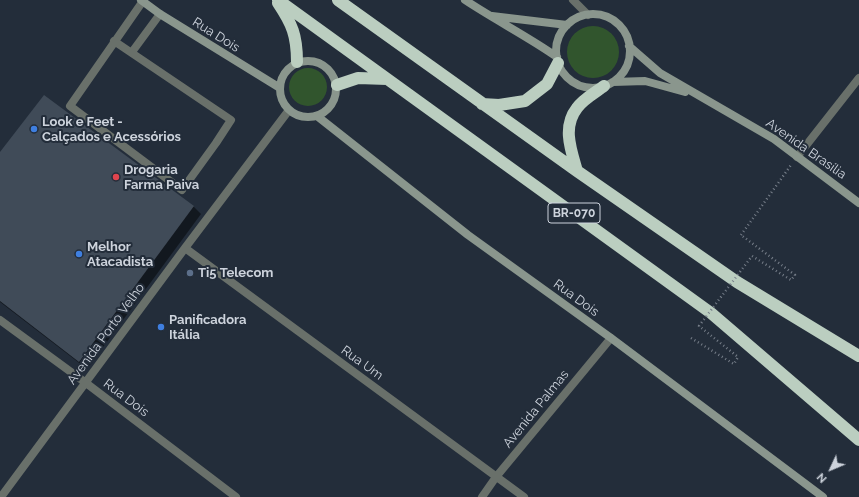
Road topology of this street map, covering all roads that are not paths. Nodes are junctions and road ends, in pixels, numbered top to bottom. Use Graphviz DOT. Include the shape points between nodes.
graph roads {
  1 [pos="142,0"];
  2 [pos="277,0"];
  3 [pos="338,0"];
  4 [pos="465,0"];
  5 [pos="574,0"];
  6 [pos="160,14"];
  7 [pos="588,15"];
  8 [pos="488,16"];
  9 [pos="567,25"];
  10 [pos="114,41"];
  11 [pos="629,46"];
  12 [pos="132,52"];
  13 [pos="557,60"];
  14 [pos="297,62"];
  15 [pos="859,78"];
  16 [pos="387,79"];
  17 [pos="608,84"];
  18 [pos="337,86"];
  19 [pos="280,88"];
  20 [pos="695,94"];
  21 [pos="482,104"];
  22 [pos="289,110"];
  23 [pos="317,116"];
  24 [pos="798,156"];
  25 [pos="577,171"];
  26 [pos="859,203"];
  27 [pos="185,248"];
  28 [pos="0,320"];
  29 [pos="611,338"];
  30 [pos="859,356"];
  31 [pos="86,383"];
  32 [pos="859,440"];
  33 [pos="496,477"];
  34 [pos="1,497"];
  35 [pos="236,497"];
  36 [pos="482,497"];
  37 [pos="524,497"];
  38 [pos="823,497"];
  1 -- 6 [label="main road, Rua Dois"];
  1 -- 10 [label="street"];
  2 -- 14 [label="highway" via="290,22 297,44"];
  2 -- 16 [label="highway, BR-070"];
  3 -- 21 [label="highway, BR-070"];
  4 -- 8 [label="main road"];
  5 -- 7 [label="street"];
  6 -- 12 [label="street"];
  6 -- 19 [label="main road, Rua Dois"];
  7 -- 9 [label="main road" via="576,18"];
  7 -- 11 [label="main road" via="610,19 626,35"];
  8 -- 9 [label="main road"];
  8 -- 13 [label="main road" via="542,46"];
  9 -- 13 [label="main road" via="560,34"];
  10 -- 12 [label="street"];
  10 -- 12 [label="street" via="70,106 182,190 231,120"];
  11 -- 17 [label="main road" via="626,66 621,75"];
  11 -- 20 [label="main road, Avenida Brasília" via="660,73"];
  13 -- 17 [label="main road" via="571,81 593,88"];
  13 -- 21 [label="highway" via="547,84 525,101 499,105"];
  14 -- 18 [label="main road" via="315,60 330,70"];
  14 -- 19 [label="main road" via="284,72"];
  15 -- 24 [label="street"];
  16 -- 18 [label="highway" via="358,78"];
  16 -- 32 [label="highway, BR-070" via="711,312"];
  17 -- 20 [label="main road, Avenida Brasília" via="645,81"];
  17 -- 25 [label="highway" via="577,107 569,124 569,143"];
  18 -- 23 [label="main road" via="332,104"];
  19 -- 22 [label="main road" via="282,100"];
  20 -- 24 [label="main road, Avenida Brasília" via="774,139"];
  21 -- 25 [label="highway, BR-070"];
  22 -- 23 [label="main road" via="302,117"];
  22 -- 27 [label="street, Avenida Porto Velho"];
  23 -- 29 [label="main road, Rua Dois" via="468,235"];
  24 -- 26 [label="main road, Avenida Brasília"];
  25 -- 30 [label="highway, BR-070" via="737,282"];
  27 -- 31 [label="street, Avenida Porto Velho"];
  27 -- 33 [label="street, Rua Um"];
  28 -- 31 [label="street, Rua Dois"];
  29 -- 33 [label="street, Avenida Palmas"];
  29 -- 38 [label="main road, Rua Dois"];
  31 -- 34 [label="street, Avenida Porto Velho"];
  31 -- 35 [label="street, Rua Dois"];
  33 -- 36 [label="street, Avenida Palmas"];
  33 -- 37 [label="street, Rua Um"];
}
